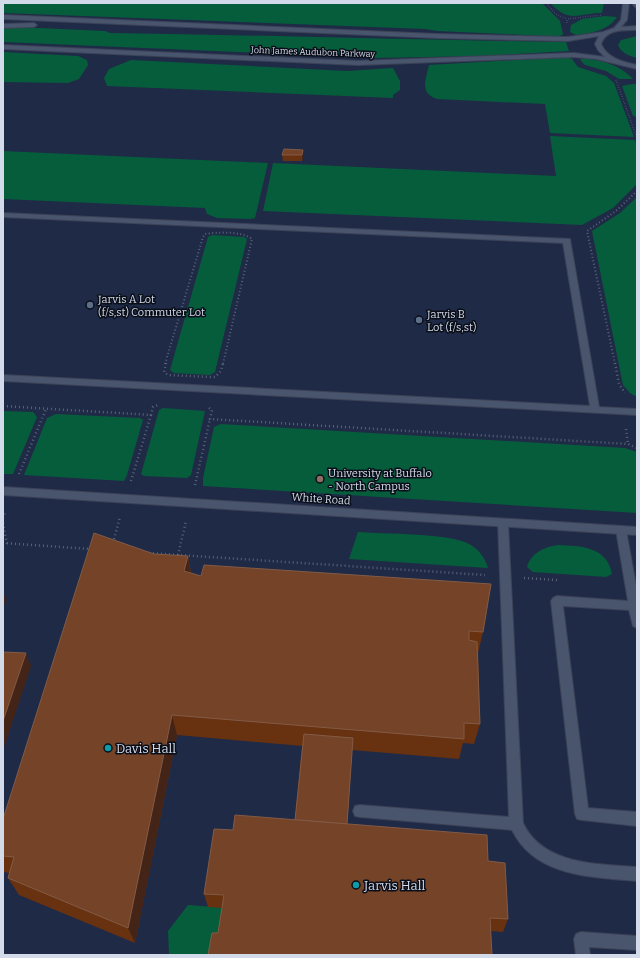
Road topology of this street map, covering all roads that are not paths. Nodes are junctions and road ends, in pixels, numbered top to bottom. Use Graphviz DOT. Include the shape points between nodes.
graph roads {
  1 [pos="626,3"];
  2 [pos="3,17"];
  3 [pos="114,23"];
  4 [pos="3,26"];
  5 [pos="637,28"];
  6 [pos="616,30"];
  7 [pos="604,34"];
  8 [pos="3,48"];
  9 [pos="621,63"];
  10 [pos="629,65"];
  11 [pos="637,67"];
  12 [pos="637,75"];
  13 [pos="3,215"];
  14 [pos="3,378"];
  15 [pos="595,410"];
  16 [pos="637,412"];
  17 [pos="8,491"];
  18 [pos="503,523"];
  19 [pos="621,530"];
  20 [pos="637,531"];
  21 [pos="636,606"];
  22 [pos="637,623"];
  23 [pos="360,811"];
  24 [pos="637,819"];
  25 [pos="516,824"];
  26 [pos="637,874"];
  27 [pos="637,943"];
  28 [pos="583,955"];
  1 -- 6 [label="main road" via="624,20"];
  2 -- 3 [label="main road, John James Audubon Parkway"];
  3 -- 4 [label="main road"];
  3 -- 7 [label="main road, John James Audubon Parkway" via="531,39 568,39"];
  5 -- 6 [label="main road, John James Audubon Parkway"];
  6 -- 7 [label="main road, John James Audubon Parkway"];
  7 -- 9 [label="main road" via="598,44 601,50"];
  8 -- 9 [label="main road, John James Audubon Parkway" via="358,64 568,55 596,57"];
  9 -- 10 [label="main road, John James Audubon Parkway"];
  10 -- 11 [label="main road, John James Audubon Parkway"];
  10 -- 12 [label="main road"];
  13 -- 15 [label="main road" via="567,241"];
  14 -- 15 [label="main road"];
  15 -- 16 [label="main road"];
  17 -- 18 [label="main road, White Road"];
  18 -- 19 [label="main road, White Road"];
  18 -- 25 [label="main road"];
  19 -- 20 [label="main road, White Road"];
  19 -- 21 [label="main road"];
  21 -- 22 [label="main road"];
  21 -- 24 [label="main road" via="557,601 582,814"];
  23 -- 25 [label="main road"];
  25 -- 26 [label="main road" via="524,839 540,855 550,860 572,866"];
  27 -- 28 [label="main road" via="581,939"];
}
